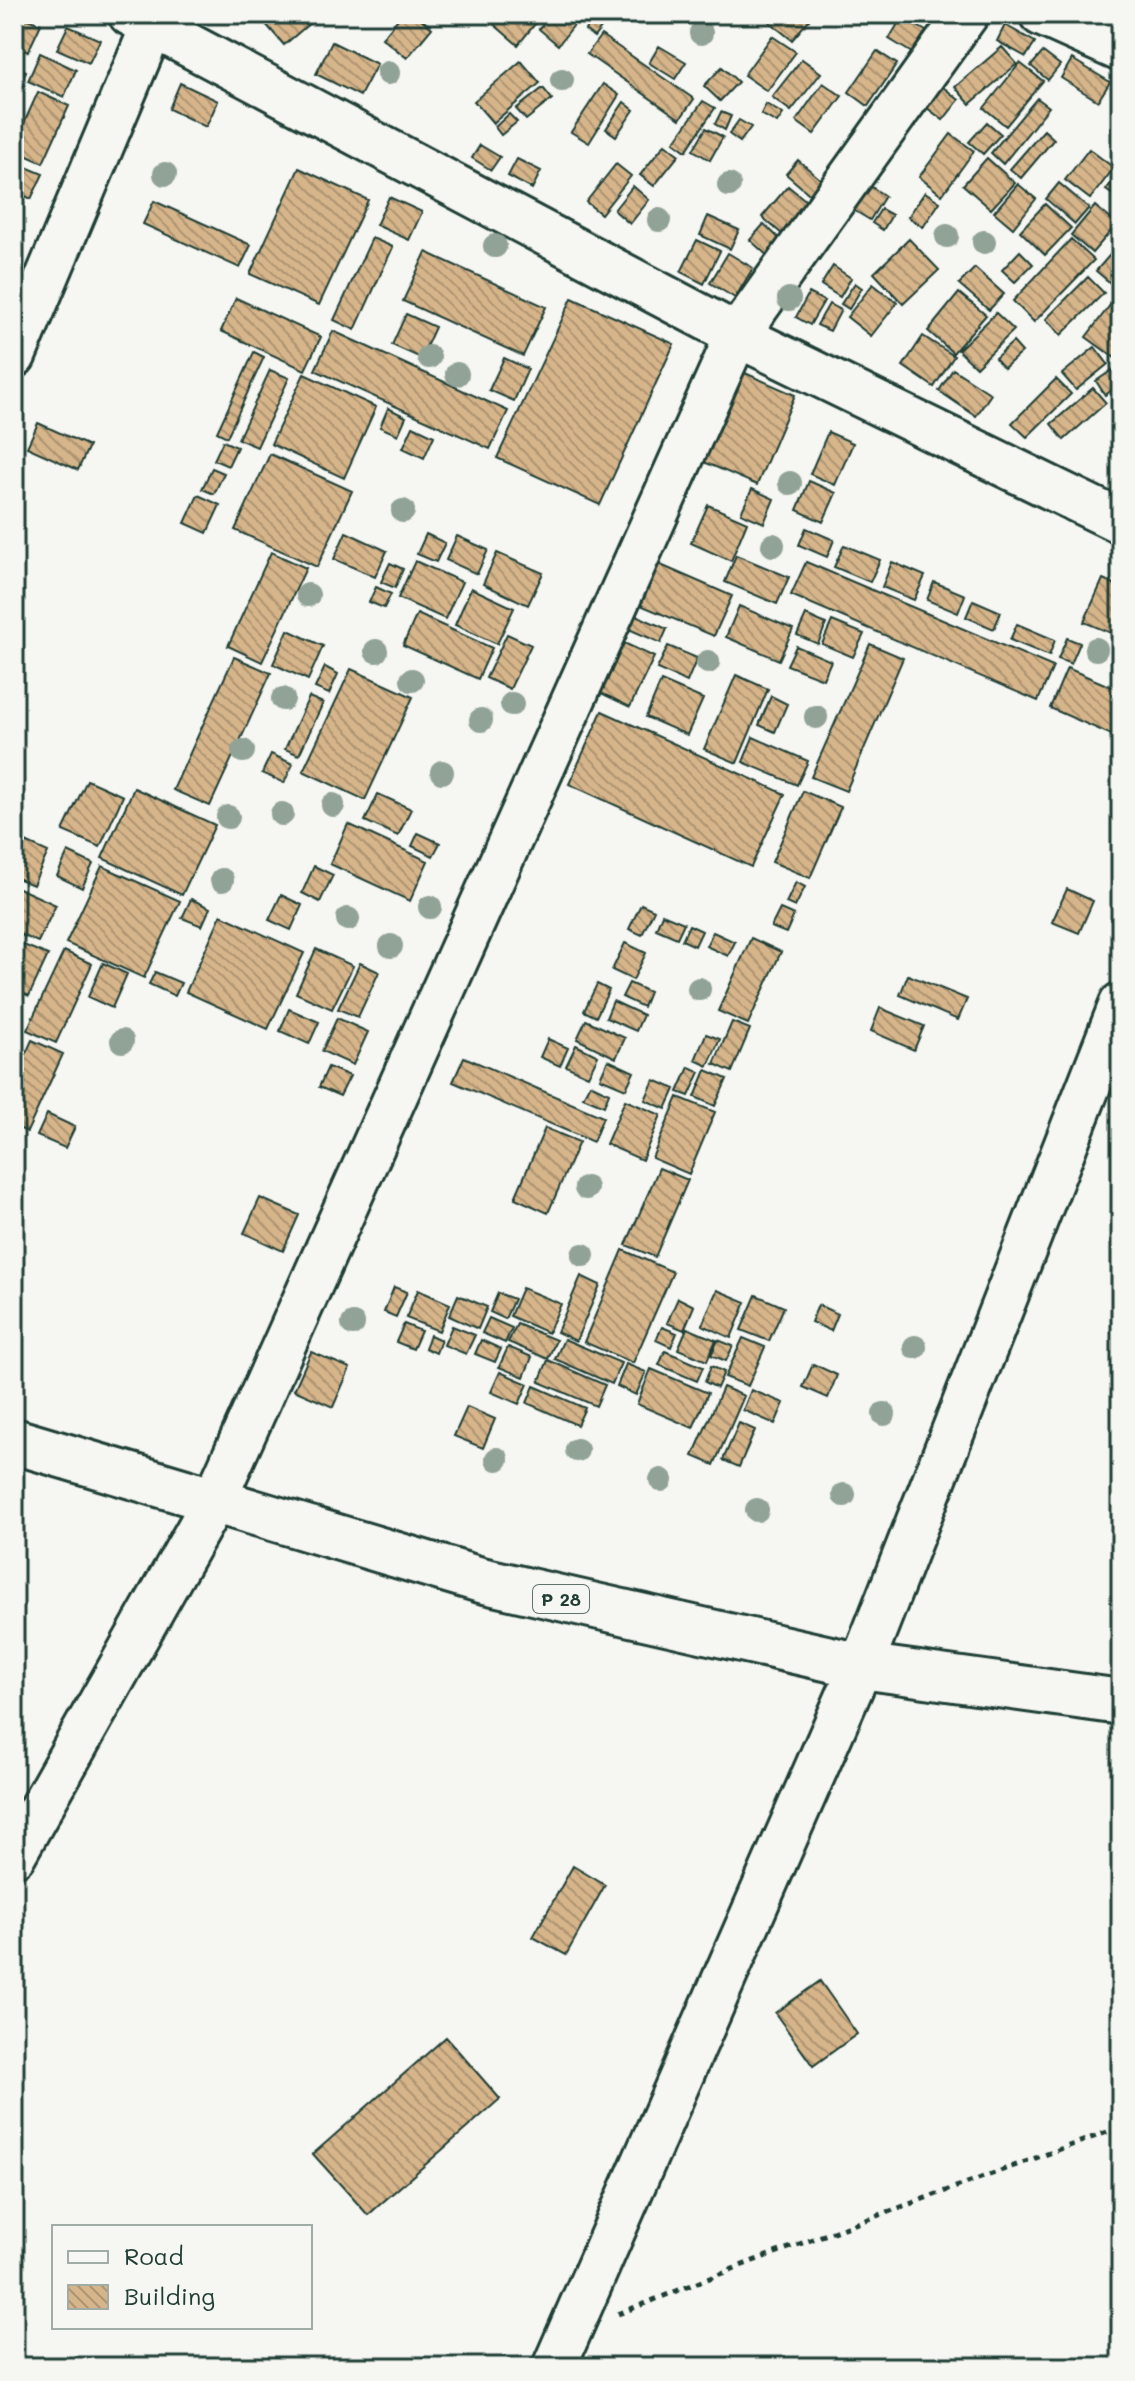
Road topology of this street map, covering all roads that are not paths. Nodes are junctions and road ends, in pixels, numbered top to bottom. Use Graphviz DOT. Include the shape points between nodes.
graph roads {
  1 [pos="967,14"];
  2 [pos="1041,14"];
  3 [pos="141,21"];
  4 [pos="1121,50"];
  5 [pos="737,335"];
  6 [pos="14,356"];
  7 [pos="1121,522"];
  8 [pos="1121,1004"];
  9 [pos="14,1441"];
  10 [pos="214,1501"];
  11 [pos="861,1666"];
  12 [pos="1121,1702"];
  13 [pos="14,1855"];
  14 [pos="561,2350"];
  1 -- 5 [label="street"];
  2 -- 4 [label="street"];
  3 -- 5 [label="street"];
  3 -- 6 [label="street"];
  5 -- 7 [label="street"];
  5 -- 10 [label="street"];
  8 -- 11 [label="street"];
  9 -- 10 [label="main road, P 28"];
  10 -- 11 [label="main road, P 28" via="481,1580"];
  10 -- 13 [label="street"];
  11 -- 12 [label="main road, P 28"];
  11 -- 14 [label="street"];
}
